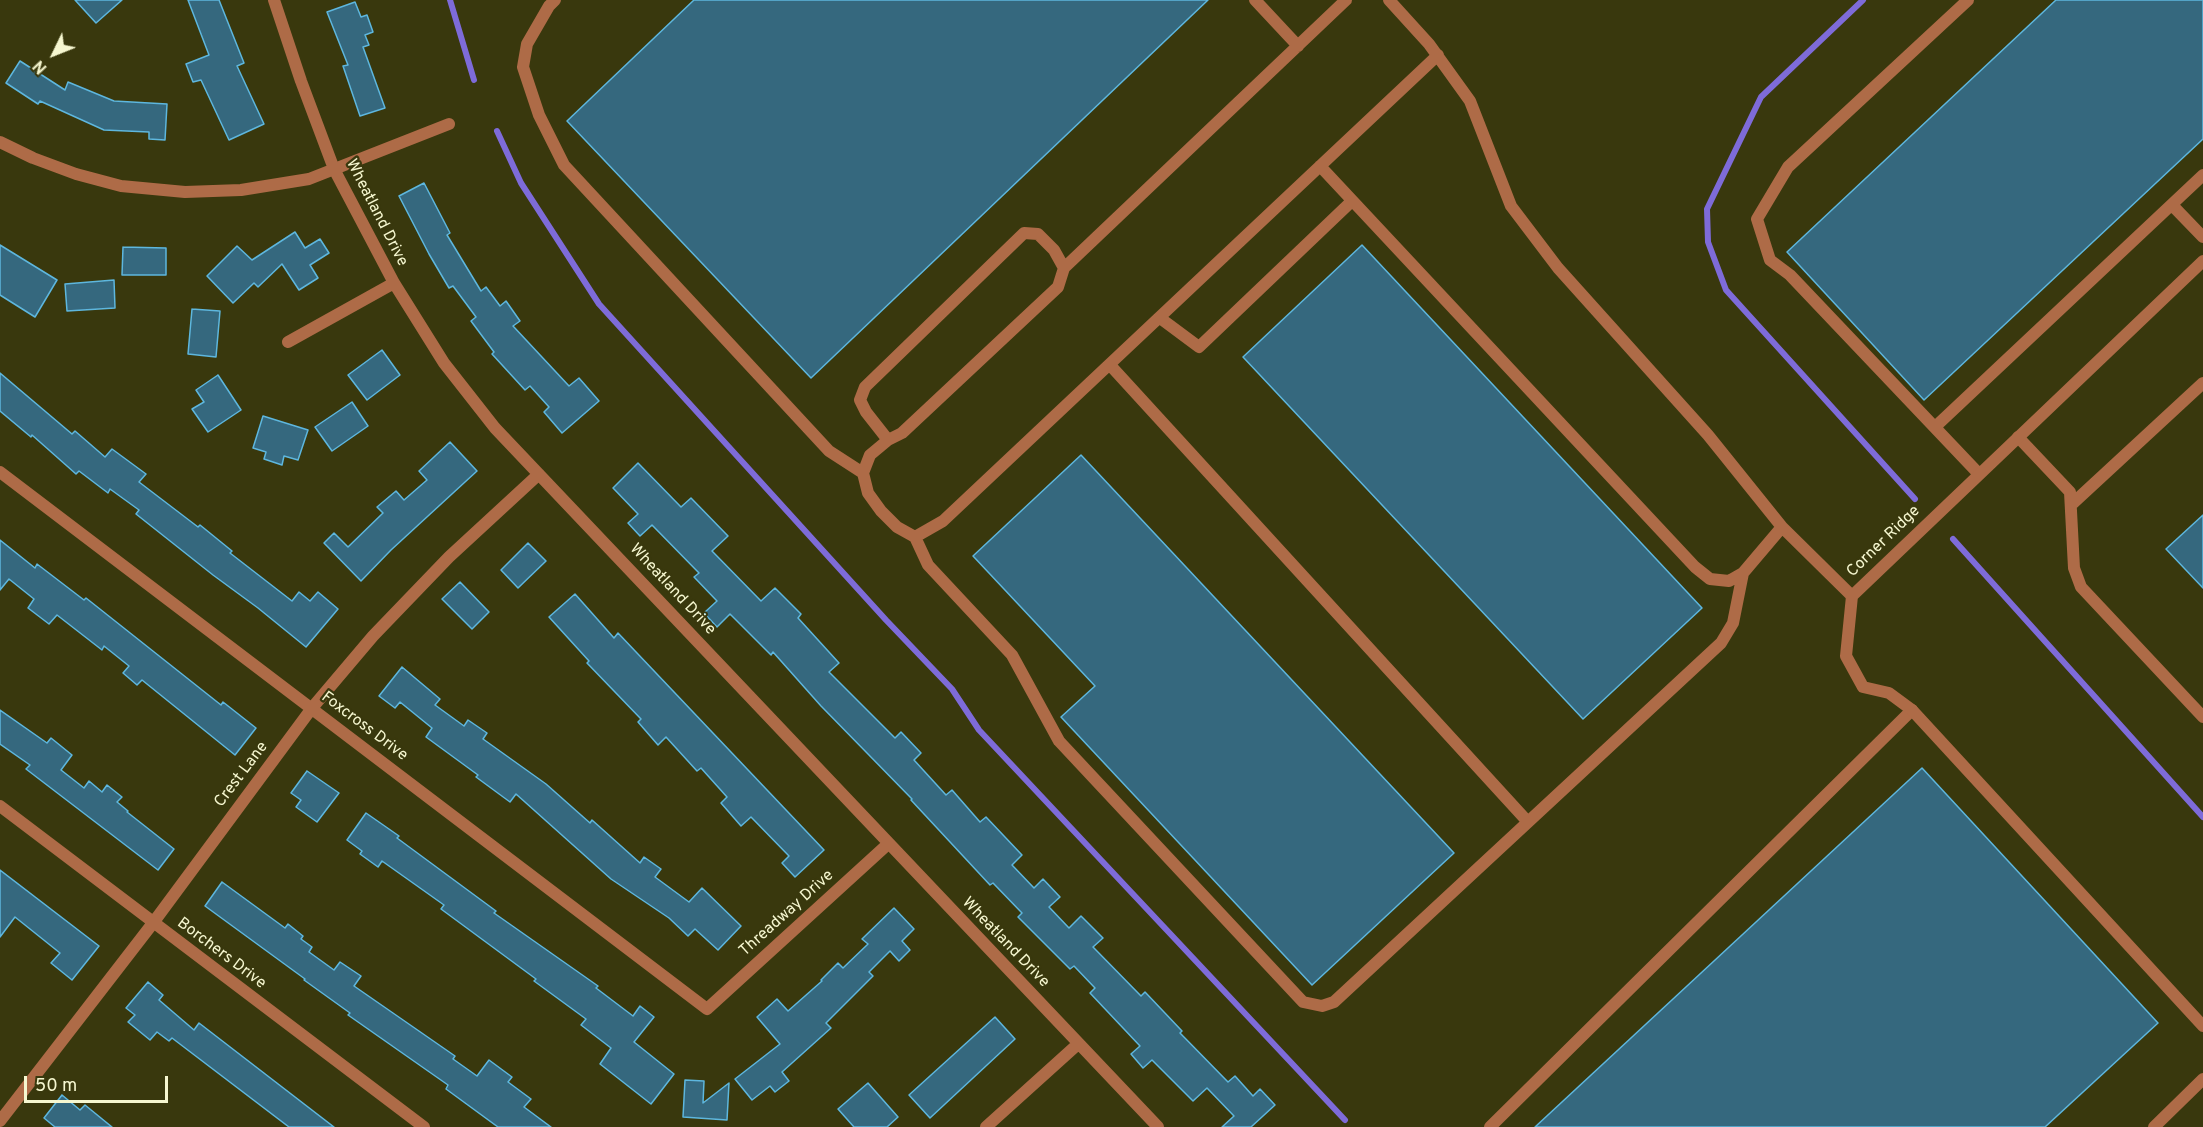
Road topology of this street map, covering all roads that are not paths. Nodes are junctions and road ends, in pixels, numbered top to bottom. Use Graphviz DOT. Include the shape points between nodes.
graph roads {
  1 [pos="274,0"];
  2 [pos="555,0"];
  3 [pos="1255,0"];
  4 [pos="1346,0"];
  5 [pos="1389,0"];
  6 [pos="1968,0"];
  7 [pos="1298,46"];
  8 [pos="1438,55"];
  9 [pos="449,123"];
  10 [pos="0,142"];
  11 [pos="1320,166"];
  12 [pos="334,169"];
  13 [pos="2203,175"];
  14 [pos="1352,201"];
  15 [pos="2172,205"];
  16 [pos="2203,237"];
  17 [pos="2203,261"];
  18 [pos="1064,268"];
  19 [pos="394,283"];
  20 [pos="1160,318"];
  21 [pos="288,342"];
  22 [pos="1110,365"];
  23 [pos="2203,383"];
  24 [pos="1935,427"];
  25 [pos="2018,437"];
  26 [pos="888,440"];
  27 [pos="0,471"];
  28 [pos="863,473"];
  29 [pos="539,474"];
  30 [pos="1979,474"];
  31 [pos="2071,505"];
  32 [pos="1782,527"];
  33 [pos="915,537"];
  34 [pos="1743,573"];
  35 [pos="1852,596"];
  36 [pos="312,708"];
  37 [pos="1912,710"];
  38 [pos="2203,717"];
  39 [pos="0,806"];
  40 [pos="1528,822"];
  41 [pos="888,844"];
  42 [pos="153,923"];
  43 [pos="708,1009"];
  44 [pos="2203,1026"];
  45 [pos="1078,1044"];
  46 [pos="2203,1079"];
  47 [pos="0,1121"];
  48 [pos="423,1127"];
  49 [pos="986,1127"];
  50 [pos="1158,1127"];
  51 [pos="1490,1127"];
  52 [pos="2154,1127"];
  1 -- 12 [label="street, Wheatland Drive"];
  2 -- 28 [label="street" via="527,44 523,68 539,115 564,165 829,451"];
  3 -- 7 [label="street"];
  4 -- 7 [label="street"];
  5 -- 8 [label="street"];
  6 -- 24 [label="street" via="1788,167 1757,219 1770,260 1790,275"];
  7 -- 18 [label="street"];
  8 -- 11 [label="street"];
  8 -- 32 [label="street" via="1470,101 1511,206 1558,268 1708,435"];
  9 -- 12 [label="street"];
  10 -- 12 [label="street" via="76,174 121,186 185,192 242,190 309,179"];
  11 -- 14 [label="street"];
  11 -- 20 [label="street"];
  12 -- 19 [label="street, Wheatland Drive"];
  13 -- 15 [label="street"];
  14 -- 20 [label="street" via="1198,346"];
  14 -- 34 [label="street" via="1695,567 1710,579 1729,581"];
  15 -- 16 [label="street"];
  15 -- 24 [label="street"];
  17 -- 25 [label="street, Corner Ridge"];
  18 -- 26 [label="street" via="1058,287 902,433"];
  18 -- 26 [label="street" via="1038,234 1024,233 865,387 860,400"];
  19 -- 21 [label="street"];
  19 -- 29 [label="street, Wheatland Drive" via="444,363 495,428"];
  20 -- 22 [label="street"];
  22 -- 33 [label="street" via="943,521"];
  22 -- 40 [label="street"];
  23 -- 31 [label="street"];
  24 -- 30 [label="street"];
  25 -- 30 [label="street, Corner Ridge"];
  25 -- 31 [label="street" via="2070,492"];
  26 -- 28 [label="street" via="870,455"];
  27 -- 36 [label="street, Foxcross Drive"];
  28 -- 33 [label="street" via="868,493 881,511"];
  29 -- 36 [label="street, Crest Lane" via="426,580"];
  29 -- 41 [label="street, Wheatland Drive"];
  30 -- 35 [label="street, Corner Ridge"];
  31 -- 38 [label="street" via="2074,568 2081,587"];
  32 -- 34 [label="street"];
  32 -- 35 [label="street"];
  33 -- 40 [label="street" via="928,565 1012,655 1059,741 1303,1002 1322,1006 1334,1002"];
  34 -- 40 [label="street" via="1733,623 1721,642"];
  35 -- 37 [label="street, Corner Ridge" via="1846,656 1863,687 1889,693"];
  36 -- 42 [label="street, Crest Lane"];
  36 -- 43 [label="street, Foxcross Drive"];
  37 -- 44 [label="street, Corner Ridge"];
  37 -- 51 [label="street"];
  39 -- 42 [label="street, Borchers Drive"];
  41 -- 43 [label="street, Threadway Drive"];
  41 -- 45 [label="street, Wheatland Drive"];
  42 -- 47 [label="street, Crest Lane"];
  42 -- 48 [label="street, Borchers Drive"];
  45 -- 49 [label="street"];
  45 -- 50 [label="street, Wheatland Drive"];
  46 -- 52 [label="street"];
}
